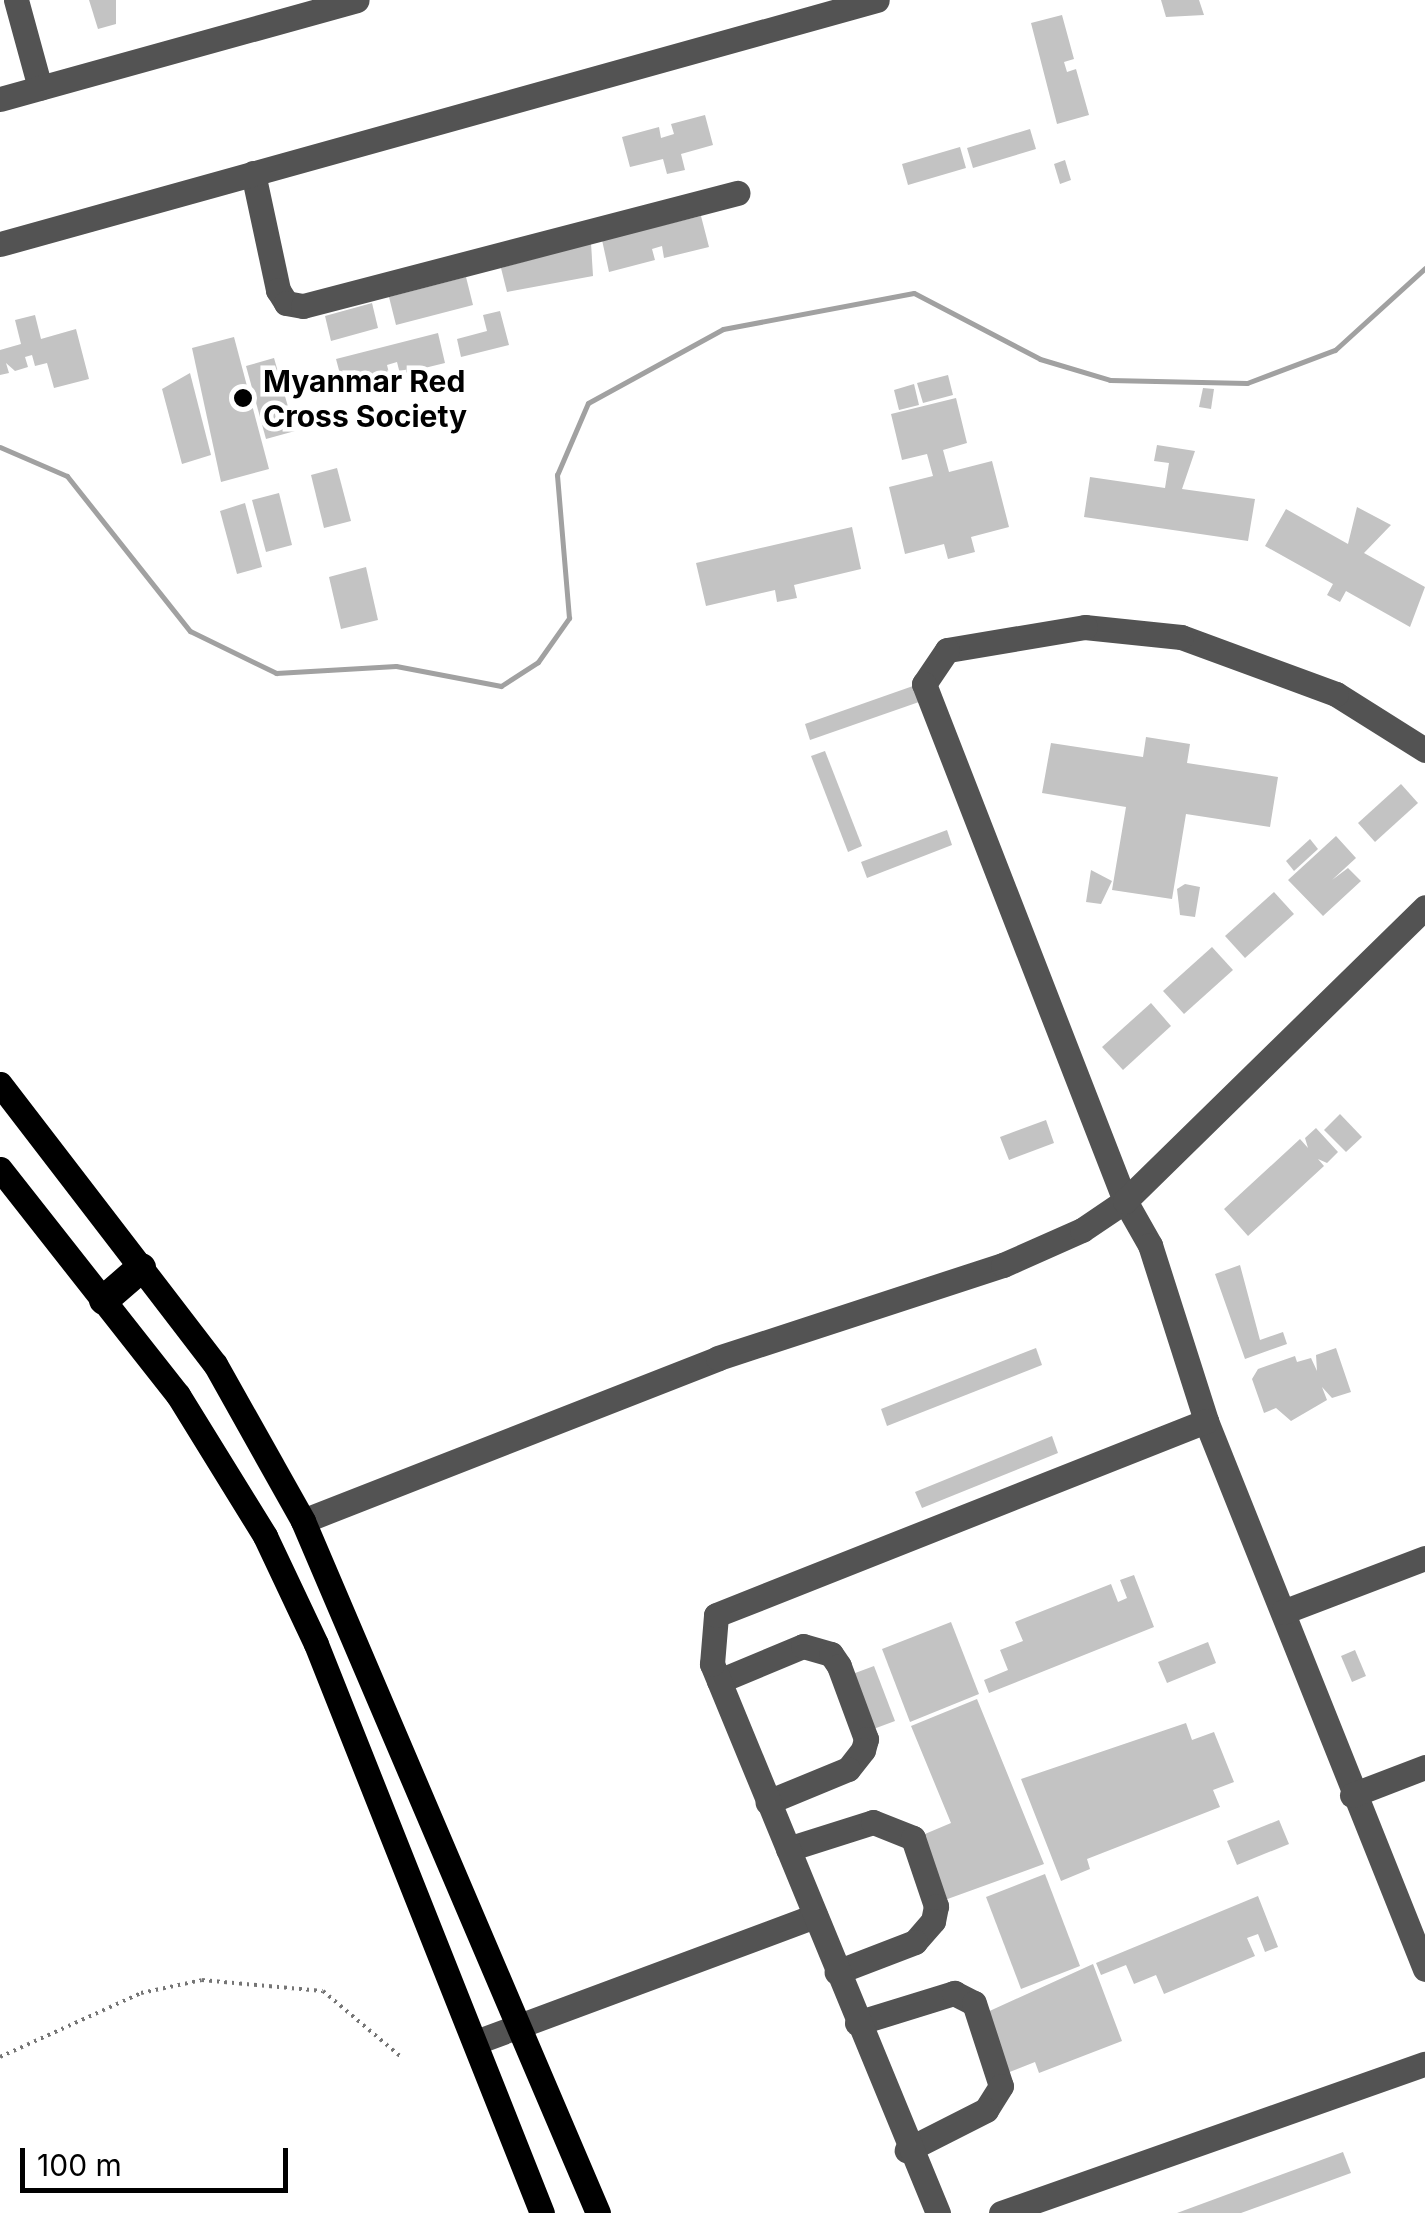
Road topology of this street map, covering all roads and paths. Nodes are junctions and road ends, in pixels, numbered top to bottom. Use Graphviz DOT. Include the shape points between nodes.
graph roads {
  1 [pos="16,0"];
  2 [pos="356,0"];
  3 [pos="877,0"];
  4 [pos="40,88"];
  5 [pos="0,99"];
  6 [pos="253,173"];
  7 [pos="738,192"];
  8 [pos="0,244"];
  9 [pos="1425,750"];
  10 [pos="1425,908"];
  11 [pos="0,1084"];
  12 [pos="0,1168"];
  13 [pos="1125,1201"];
  14 [pos="141,1268"];
  15 [pos="104,1300"];
  16 [pos="1206,1421"];
  17 [pos="303,1521"];
  18 [pos="1425,1558"];
  19 [pos="1283,1612"];
  20 [pos="719,1681"];
  21 [pos="1425,1767"];
  22 [pos="1352,1795"];
  23 [pos="768,1802"];
  24 [pos="788,1849"];
  25 [pos="815,1916"];
  26 [pos="1425,1969"];
  27 [pos="837,1972"];
  28 [pos="857,2023"];
  29 [pos="519,2024"];
  30 [pos="476,2042"];
  31 [pos="0,2057"];
  32 [pos="401,2057"];
  33 [pos="1425,2064"];
  34 [pos="908,2150"];
  35 [pos="542,2213"];
  36 [pos="598,2213"];
  37 [pos="938,2213"];
  38 [pos="1001,2213"];
  1 -- 4 [label="street"];
  2 -- 4 [label="street"];
  3 -- 6 [label="street"];
  4 -- 5 [label="street"];
  6 -- 7 [label="street" via="278,290 286,302 303,306"];
  6 -- 8 [label="street"];
  9 -- 13 [label="street" via="1336,694 1181,638 1085,628 947,650 931,664 924,684"];
  10 -- 13 [label="street"];
  11 -- 14 [label="main road"];
  12 -- 15 [label="main road"];
  13 -- 16 [label="street" via="1150,1245"];
  13 -- 17 [label="street" via="1082,1230 1003,1266 718,1358"];
  14 -- 15 [label="highway"];
  14 -- 17 [label="main road" via="214,1364"];
  15 -- 30 [label="main road" via="178,1395 265,1536"];
  16 -- 19 [label="street"];
  16 -- 20 [label="street" via="716,1615 712,1664"];
  17 -- 29 [label="main road"];
  18 -- 19 [label="street"];
  19 -- 22 [label="street"];
  20 -- 23 [label="street"];
  20 -- 23 [label="street" via="803,1646 831,1654 840,1666 866,1740 863,1750 848,1769"];
  21 -- 22 [label="street"];
  22 -- 26 [label="street"];
  23 -- 24 [label="street"];
  24 -- 25 [label="street"];
  24 -- 27 [label="street" via="874,1822 914,1838 936,1906 933,1921 916,1942"];
  25 -- 27 [label="street"];
  25 -- 29 [label="street"];
  27 -- 28 [label="street"];
  28 -- 34 [label="street"];
  28 -- 34 [label="street" via="954,1993 974,2003 1001,2086 986,2110"];
  29 -- 30 [label="street"];
  29 -- 36 [label="main road"];
  30 -- 35 [label="main road"];
  31 -- 32 [label="path" via="141,1993 202,1980 324,1990"];
  33 -- 38 [label="street"];
  34 -- 37 [label="street"];
}
